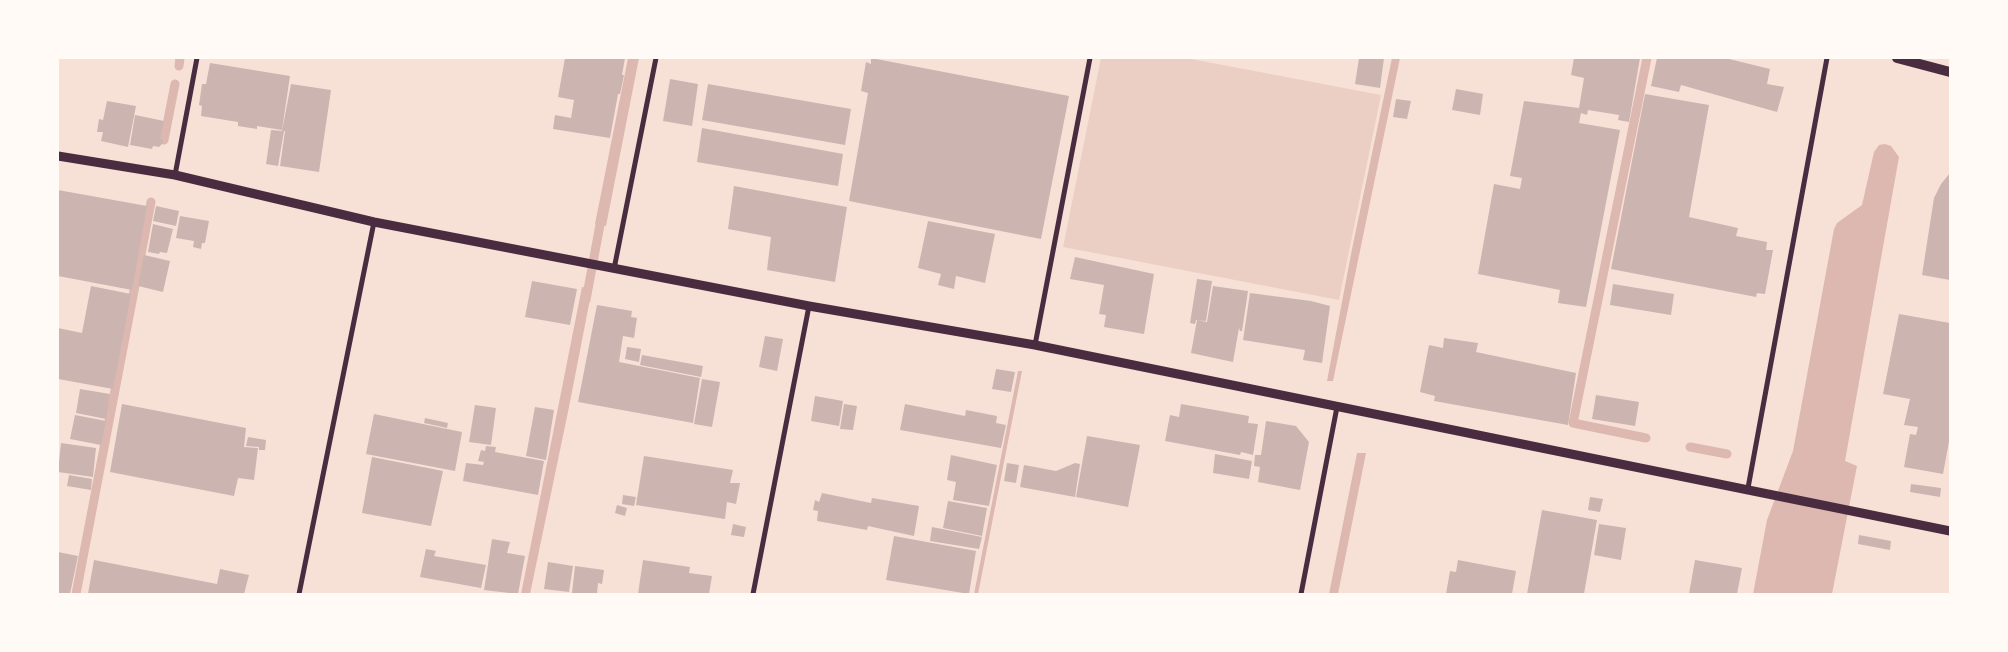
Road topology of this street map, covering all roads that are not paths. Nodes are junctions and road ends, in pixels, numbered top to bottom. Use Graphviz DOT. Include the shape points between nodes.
graph roads {
  1 [pos="197,58"];
  2 [pos="656,58"];
  3 [pos="1090,58"];
  4 [pos="1827,58"];
  5 [pos="1897,58"];
  6 [pos="1950,72"];
  7 [pos="58,156"];
  8 [pos="175,174"];
  9 [pos="374,222"];
  10 [pos="614,268"];
  11 [pos="809,306"];
  12 [pos="1036,345"];
  13 [pos="1337,407"];
  14 [pos="1748,488"];
  15 [pos="1950,531"];
  16 [pos="299,594"];
  17 [pos="753,594"];
  18 [pos="1301,594"];
  1 -- 8 [label="street"];
  2 -- 10 [label="street"];
  3 -- 12 [label="street"];
  4 -- 14 [label="street"];
  5 -- 6 [label="main road"];
  7 -- 8 [label="street"];
  8 -- 9 [label="street"];
  9 -- 10 [label="street"];
  9 -- 16 [label="street"];
  10 -- 11 [label="street"];
  11 -- 12 [label="street"];
  11 -- 17 [label="street"];
  12 -- 13 [label="street"];
  13 -- 14 [label="street"];
  13 -- 18 [label="street"];
  14 -- 15 [label="street"];
}
